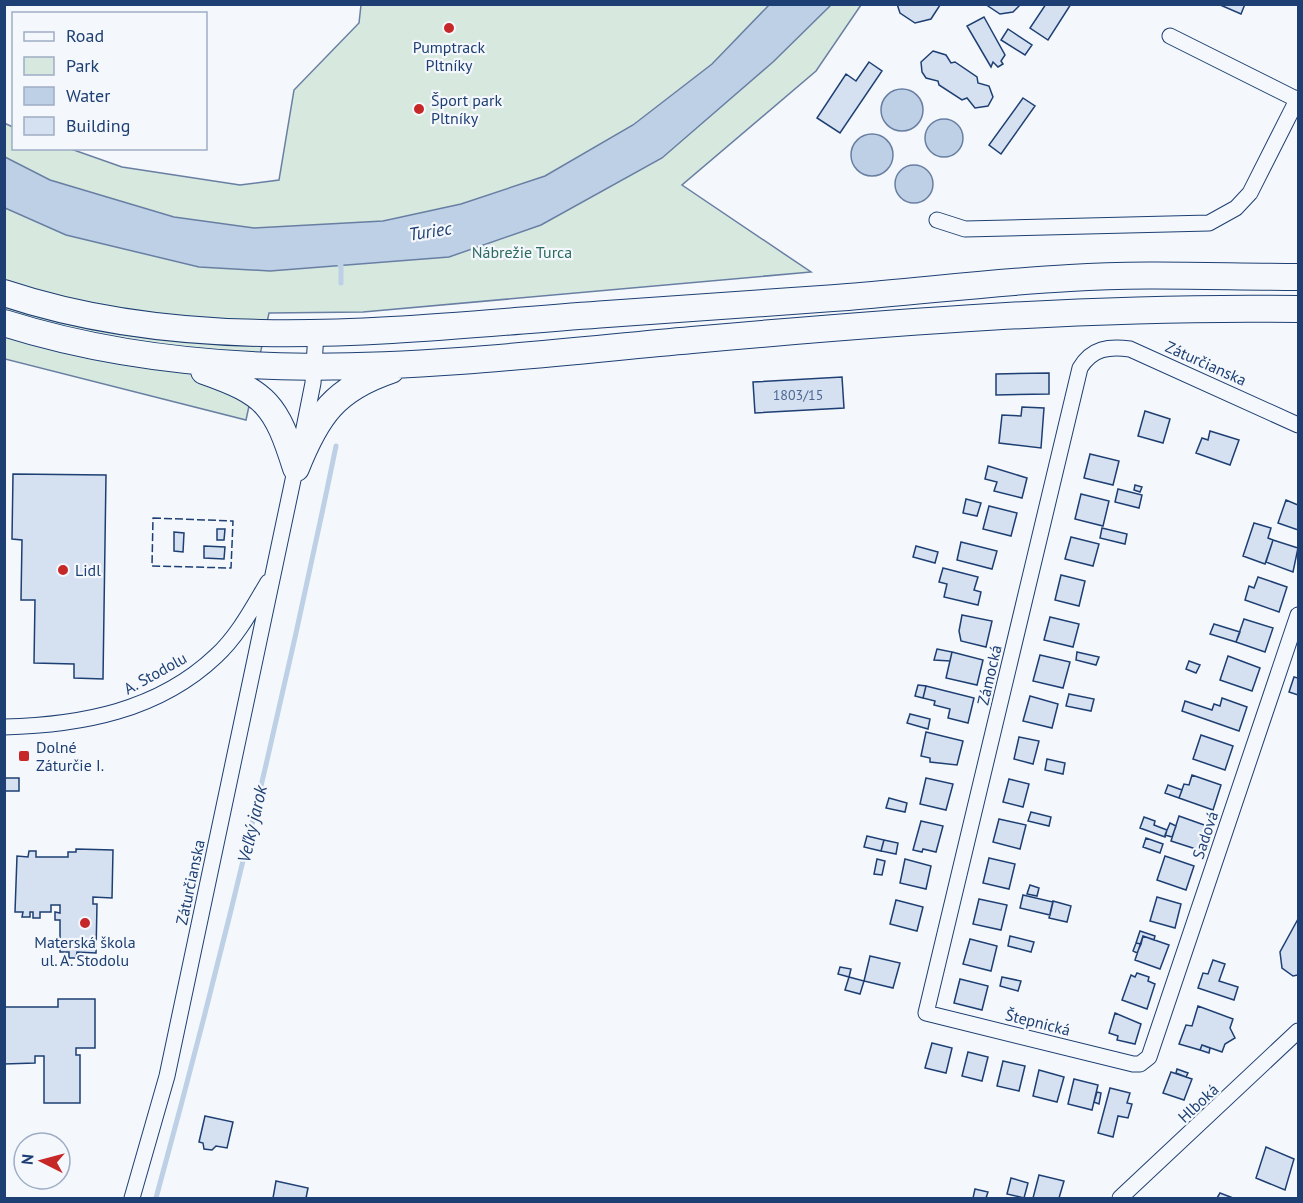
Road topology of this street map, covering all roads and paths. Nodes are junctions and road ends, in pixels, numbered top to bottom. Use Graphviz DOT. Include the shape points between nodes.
graph roads {
  1 [pos="1170,36"];
  2 [pos="1298,99"];
  3 [pos="937,220"];
  4 [pos="1299,277"];
  5 [pos="4,293"];
  6 [pos="1299,309"];
  7 [pos="4,324"];
  8 [pos="316,332"];
  9 [pos="1096,351"];
  10 [pos="175,361"];
  11 [pos="405,365"];
  12 [pos="314,366"];
  13 [pos="1299,425"];
  14 [pos="296,468"];
  15 [pos="274,572"];
  16 [pos="1299,615"];
  17 [pos="4,727"];
  18 [pos="926,1013"];
  19 [pos="1299,1031"];
  20 [pos="1140,1064"];
  21 [pos="132,1198"];
  22 [pos="1120,1198"];
  1 -- 2 [label="street"];
  2 -- 3 [label="street" via="1250,193 1236,208 1209,223 965,229"];
  4 -- 8 [label="main road" via="1073,278"];
  5 -- 8 [label="main road" via="89,317 157,327 220,333"];
  6 -- 11 [label="main road" via="1105,311 783,332"];
  7 -- 10 [label="main road" via="80,345"];
  8 -- 12 [label="street, Záturčianska"];
  9 -- 13 [label="street, Záturčianska" via="1112,347 1130,349"];
  9 -- 18 [label="street, Zámocká" via="1086,357 1080,368"];
  10 -- 12 [label="main road" via="225,366"];
  10 -- 14 [label="main road" via="252,391 279,419"];
  11 -- 12 [label="main road"];
  11 -- 14 [label="main road" via="342,393 310,432"];
  12 -- 14 [label="street, Záturčianska"];
  14 -- 15 [label="street, Záturčianska"];
  15 -- 17 [label="street, A. Stodolu" via="217,656 175,687 121,711 88,720"];
  15 -- 21 [label="street, Záturčianska" via="167,1076"];
  16 -- 20 [label="street, Sadová" via="1149,1057"];
  18 -- 20 [label="street, Štepnická"];
  19 -- 22 [label="street, Hlboká"];
}
